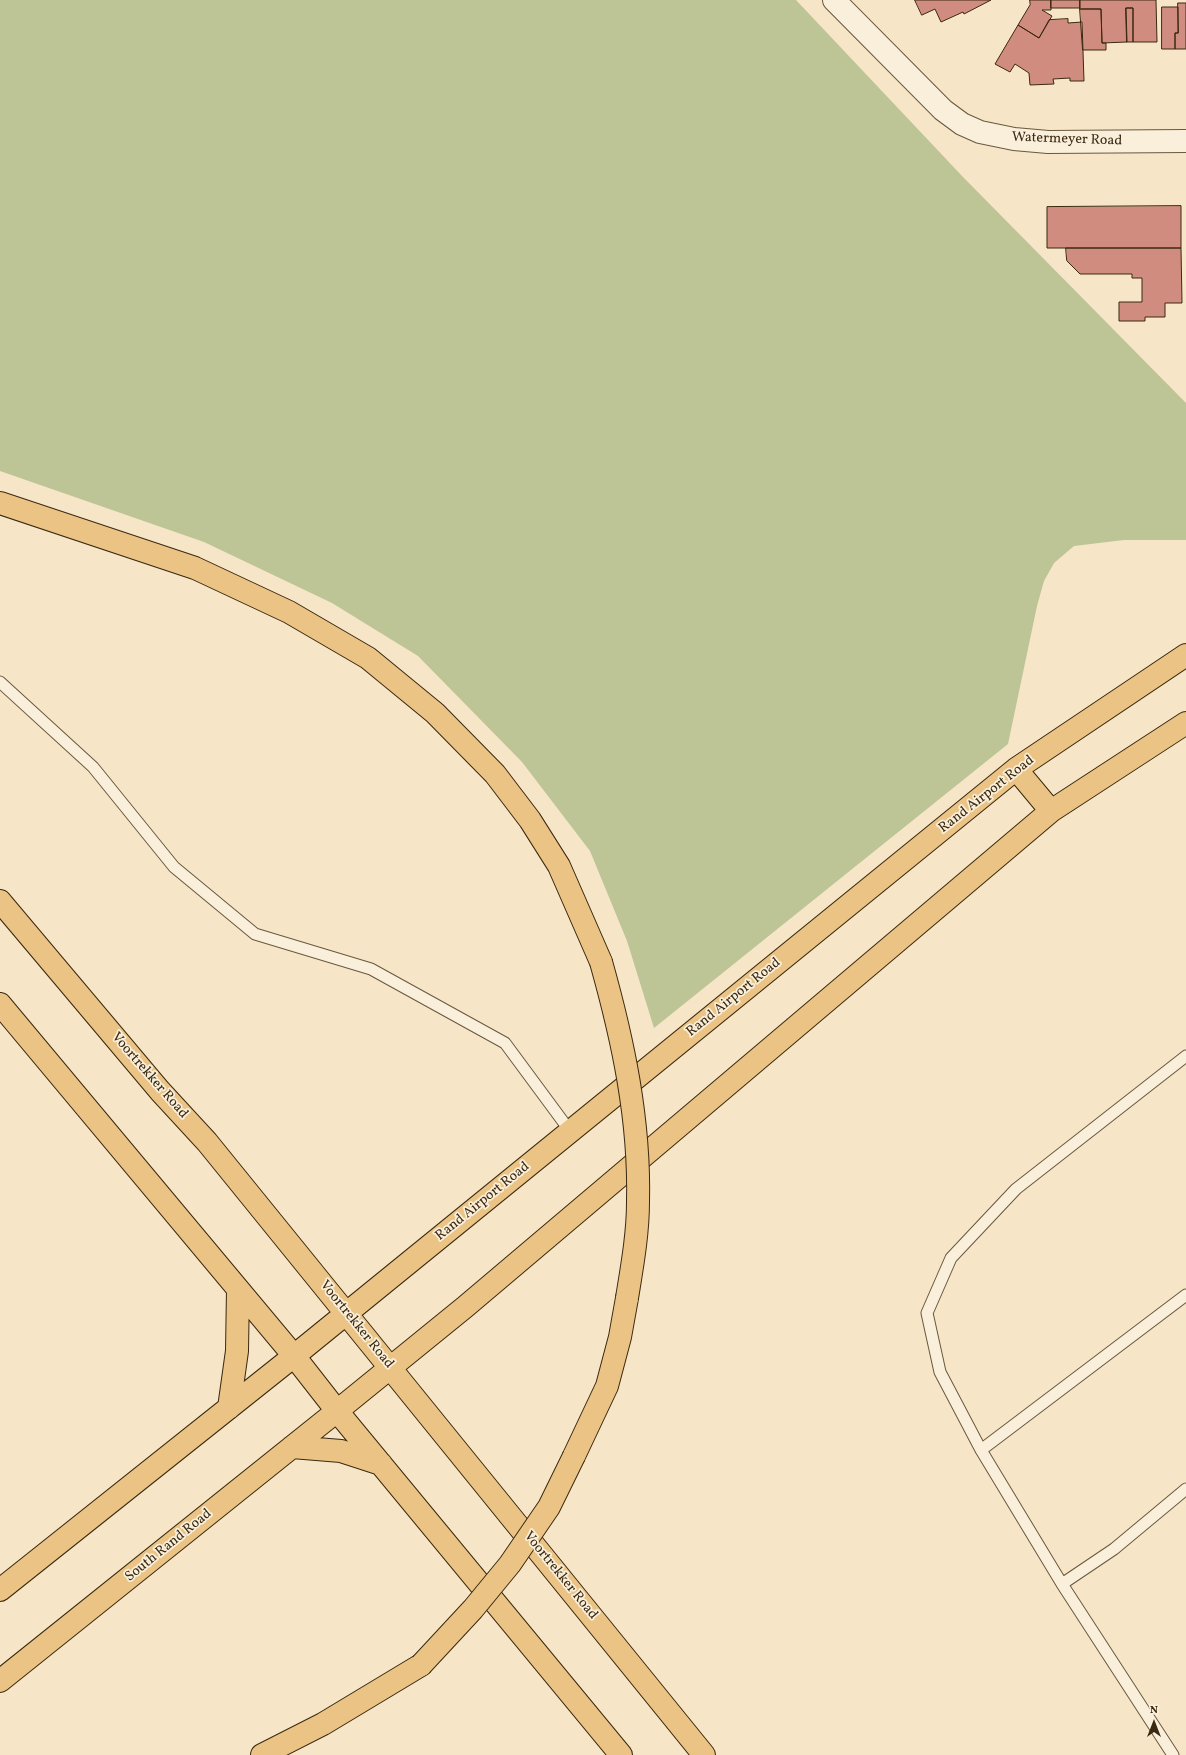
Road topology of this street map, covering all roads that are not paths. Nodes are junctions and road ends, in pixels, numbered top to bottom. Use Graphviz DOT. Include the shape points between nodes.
graph roads {
  1 [pos="834,0"];
  2 [pos="1186,141"];
  3 [pos="0,503"];
  4 [pos="1186,655"];
  5 [pos="0,682"];
  6 [pos="1186,723"];
  7 [pos="1016,769"];
  8 [pos="1051,811"];
  9 [pos="0,900"];
  10 [pos="0,1004"];
  11 [pos="1186,1056"];
  12 [pos="570,1131"];
  13 [pos="238,1289"];
  14 [pos="1186,1295"];
  15 [pos="346,1313"];
  16 [pos="294,1356"];
  17 [pos="391,1368"];
  18 [pos="229,1408"];
  19 [pos="337,1411"];
  20 [pos="292,1448"];
  21 [pos="981,1450"];
  22 [pos="381,1464"];
  23 [pos="1186,1489"];
  24 [pos="1062,1584"];
  25 [pos="0,1590"];
  26 [pos="0,1681"];
  27 [pos="262,1755"];
  28 [pos="621,1755"];
  29 [pos="704,1755"];
  30 [pos="1173,1755"];
  1 -- 2 [label="street, Watermeyer Road" via="943,110 962,124 980,132 1048,142"];
  3 -- 27 [label="main road, bridge" via="195,568 289,612 368,658 435,713 496,774 530,820 559,866 601,962 619,1027 631,1098 638,1166 633,1260 620,1337 607,1386 549,1507 510,1564 473,1609 421,1664 323,1724"];
  4 -- 7 [label="main road, Rand Airport Road"];
  5 -- 12 [label="lane" via="93,767 174,867 254,934 371,969 505,1043"];
  6 -- 8 [label="main road"];
  7 -- 8 [label="main road"];
  7 -- 12 [label="main road, Rand Airport Road"];
  8 -- 17 [label="main road"];
  9 -- 15 [label="main road, Voortrekker Road" via="160,1091 207,1142"];
  10 -- 13 [label="main road"];
  11 -- 21 [label="lane" via="1016,1189 951,1258 927,1313 940,1372"];
  12 -- 15 [label="main road, Rand Airport Road"];
  13 -- 16 [label="main road"];
  13 -- 18 [label="main road" via="237,1351"];
  14 -- 21 [label="lane"];
  15 -- 16 [label="main road, Rand Airport Road"];
  15 -- 17 [label="main road, Voortrekker Road"];
  16 -- 18 [label="main road"];
  16 -- 19 [label="main road"];
  17 -- 19 [label="main road"];
  17 -- 29 [label="main road, Voortrekker Road"];
  18 -- 25 [label="main road"];
  19 -- 20 [label="main road, South Rand Road"];
  19 -- 22 [label="main road"];
  20 -- 22 [label="main road" via="341,1452"];
  20 -- 26 [label="main road, South Rand Road"];
  21 -- 24 [label="lane"];
  22 -- 28 [label="main road"];
  23 -- 24 [label="lane" via="1114,1549"];
  24 -- 30 [label="lane"];
}
